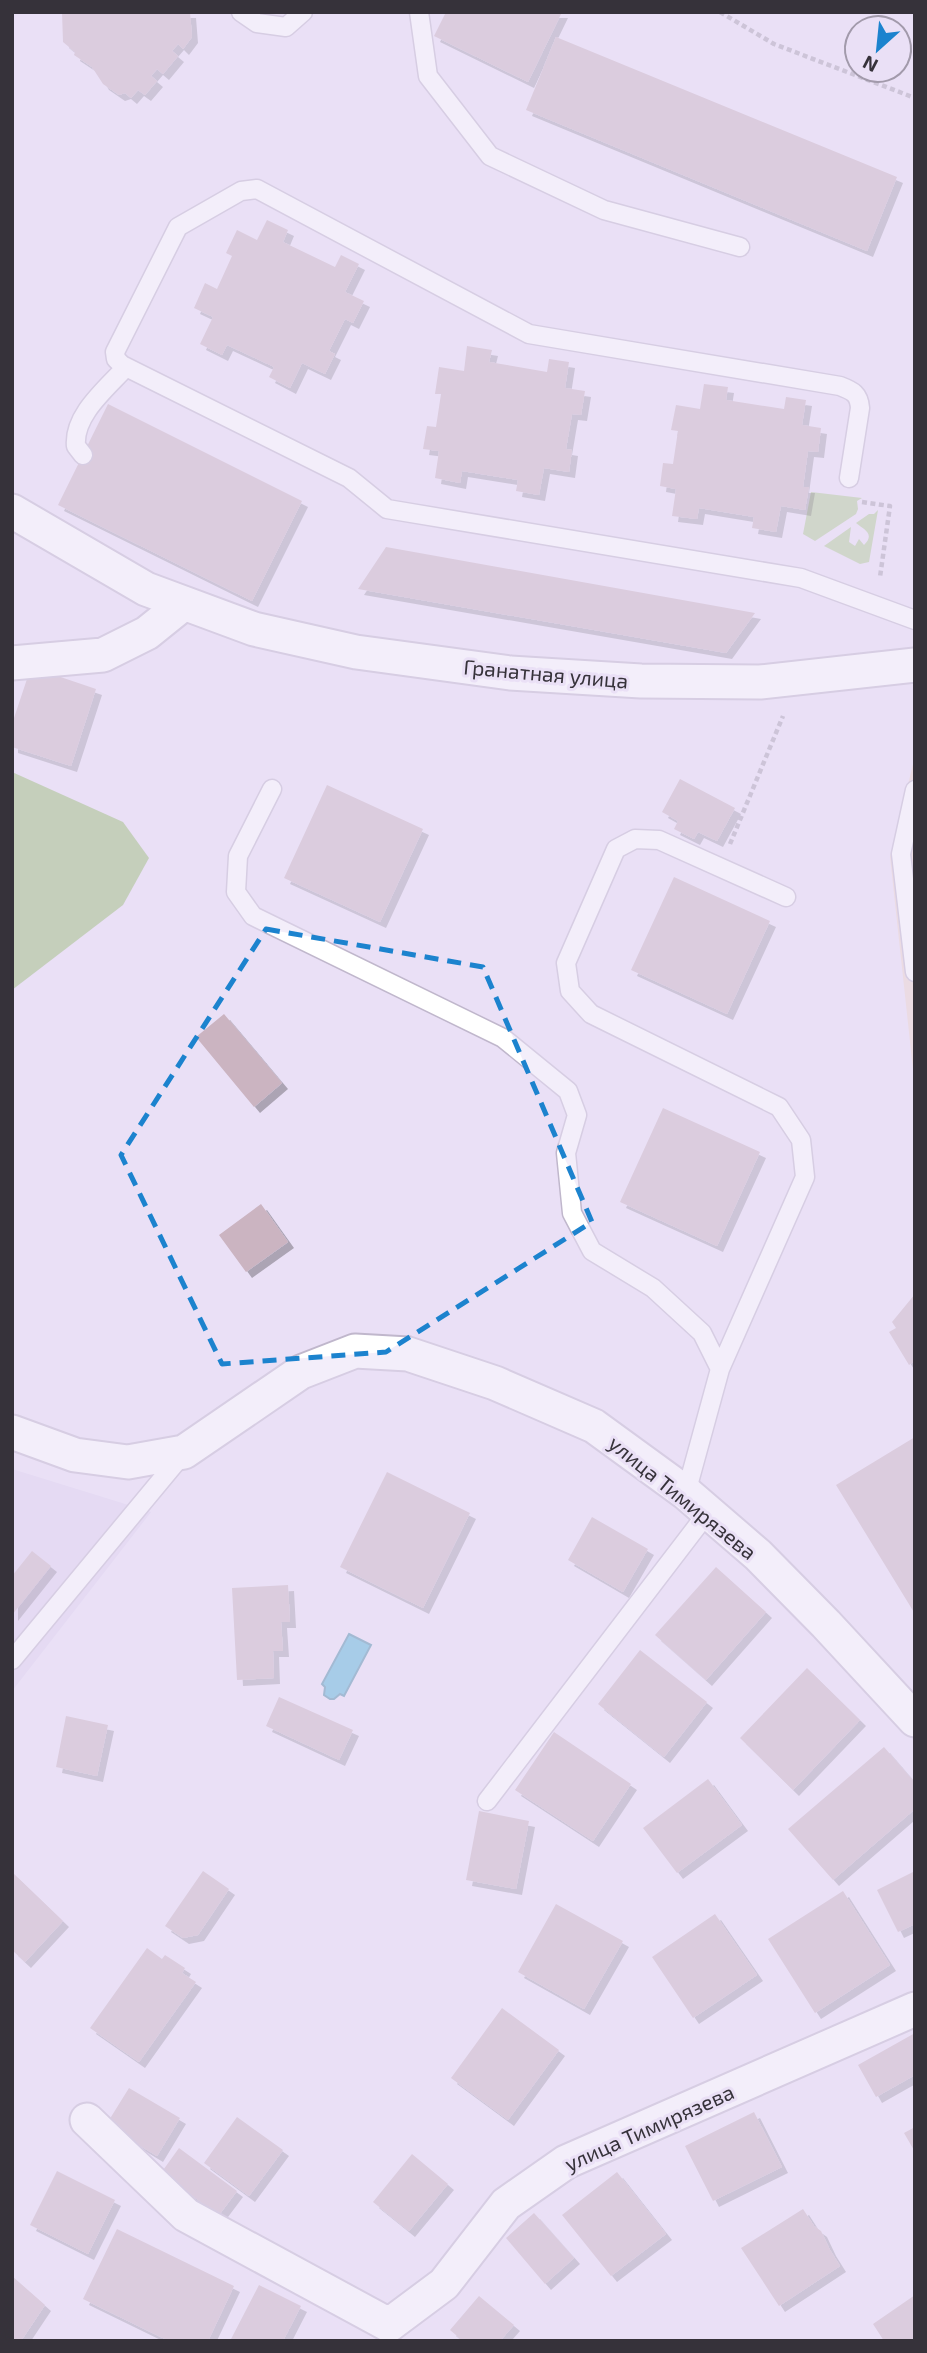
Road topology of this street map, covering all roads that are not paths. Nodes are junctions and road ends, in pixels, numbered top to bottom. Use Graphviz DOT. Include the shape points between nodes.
graph roads {
  1 [pos="241,12"];
  2 [pos="303,12"];
  3 [pos="419,12"];
  4 [pos="740,247"];
  5 [pos="126,367"];
  6 [pos="83,455"];
  7 [pos="849,478"];
  8 [pos="12,511"];
  9 [pos="183,604"];
  10 [pos="915,620"];
  11 [pos="12,663"];
  12 [pos="915,665"];
  13 [pos="272,789"];
  14 [pos="915,790"];
  15 [pos="786,897"];
  16 [pos="915,972"];
  17 [pos="720,1369"];
  18 [pos="12,1432"];
  19 [pos="184,1452"];
  20 [pos="697,1503"];
  21 [pos="12,1660"];
  22 [pos="915,1720"];
  23 [pos="487,1801"];
  24 [pos="915,2009"];
  25 [pos="87,2120"];
  26 [pos="383,2333"];
  1 -- 2 [label="lane" via="257,23 286,27"];
  3 -- 4 [label="lane" via="428,76 490,156 604,209"];
  5 -- 6 [label="lane" via="89,409 78,429 76,446"];
  5 -- 7 [label="lane" via="115,352 178,227 241,191 257,189 529,334 853,390 860,408"];
  5 -- 10 [label="lane" via="349,478 387,509 801,578"];
  8 -- 9 [label="street, Гранатная улица" via="145,589"];
  9 -- 11 [label="street" via="147,633 103,655"];
  9 -- 12 [label="street, Гранатная улица" via="254,629 356,652 510,673 760,682"];
  13 -- 17 [label="lane" via="238,856 236,892 253,916 503,1038 568,1091 577,1115 566,1153 572,1213 592,1251 653,1288 702,1333"];
  14 -- 16 [label="lane" via="901,854"];
  15 -- 17 [label="lane" via="659,840 635,839 616,849 566,963 570,991 591,1014 779,1107 801,1140 805,1177"];
  17 -- 20 [label="lane"];
  18 -- 19 [label="street, улица Тимирязева" via="75,1455 128,1462"];
  19 -- 20 [label="street, улица Тимирязева" via="301,1372 355,1352 408,1354 495,1383 594,1426"];
  19 -- 21 [label="lane"];
  20 -- 22 [label="street, улица Тимирязева" via="758,1555"];
  20 -- 23 [label="lane"];
  24 -- 26 [label="street, улица Тимирязева" via="566,2162 506,2204 443,2284"];
  25 -- 26 [label="street, улица Тимирязева" via="186,2215"];
}
